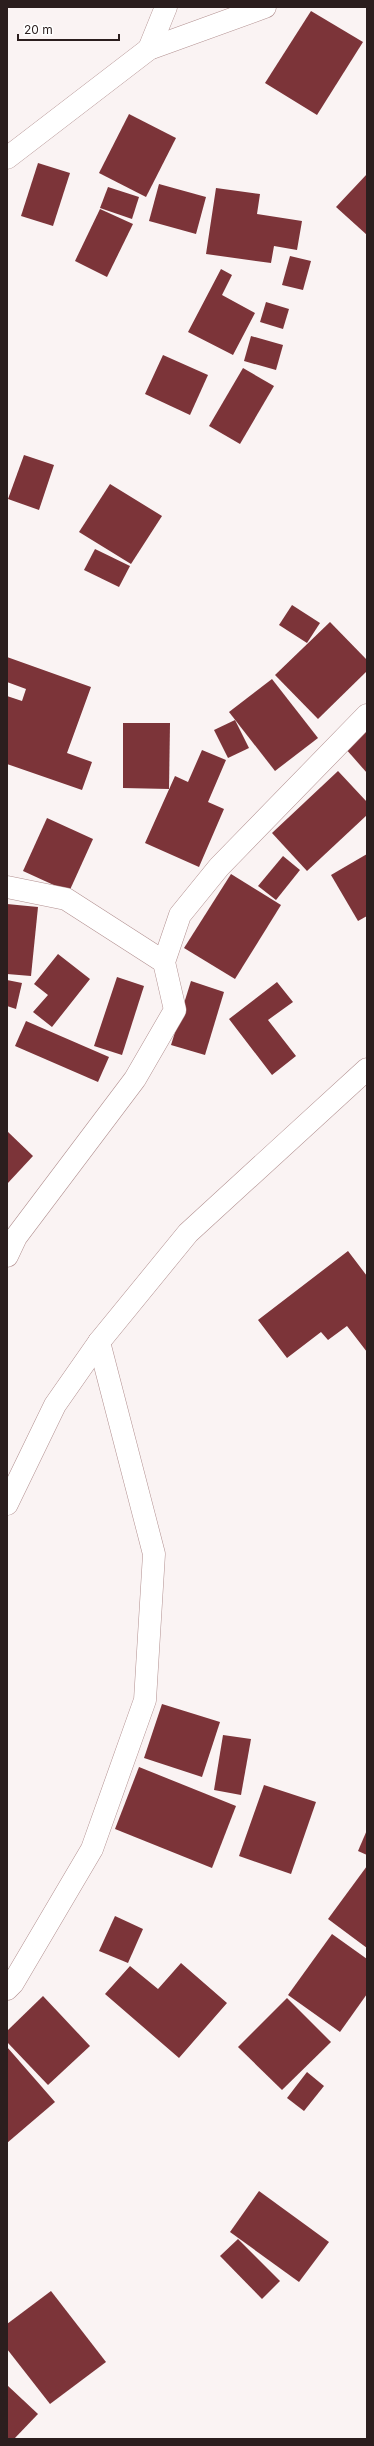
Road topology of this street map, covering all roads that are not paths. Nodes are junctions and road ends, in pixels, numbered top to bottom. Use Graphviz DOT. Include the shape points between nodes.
graph roads {
  1 [pos="166,7"];
  2 [pos="265,7"];
  3 [pos="149,49"];
  4 [pos="7,158"];
  5 [pos="367,715"];
  6 [pos="7,888"];
  7 [pos="164,962"];
  8 [pos="367,1069"];
  9 [pos="7,1256"];
  10 [pos="99,1342"];
  11 [pos="7,1504"];
  12 [pos="7,1989"];
  1 -- 3 [label="street"];
  2 -- 3 [label="street"];
  3 -- 4 [label="street"];
  5 -- 7 [label="street" via="219,867 180,915"];
  6 -- 7 [label="street" via="66,899"];
  7 -- 9 [label="street" via="175,1010 135,1079 16,1237"];
  8 -- 10 [label="street" via="188,1233"];
  10 -- 11 [label="street" via="55,1405"];
  10 -- 12 [label="street" via="154,1554 146,1700 92,1849 13,1983"];
}
